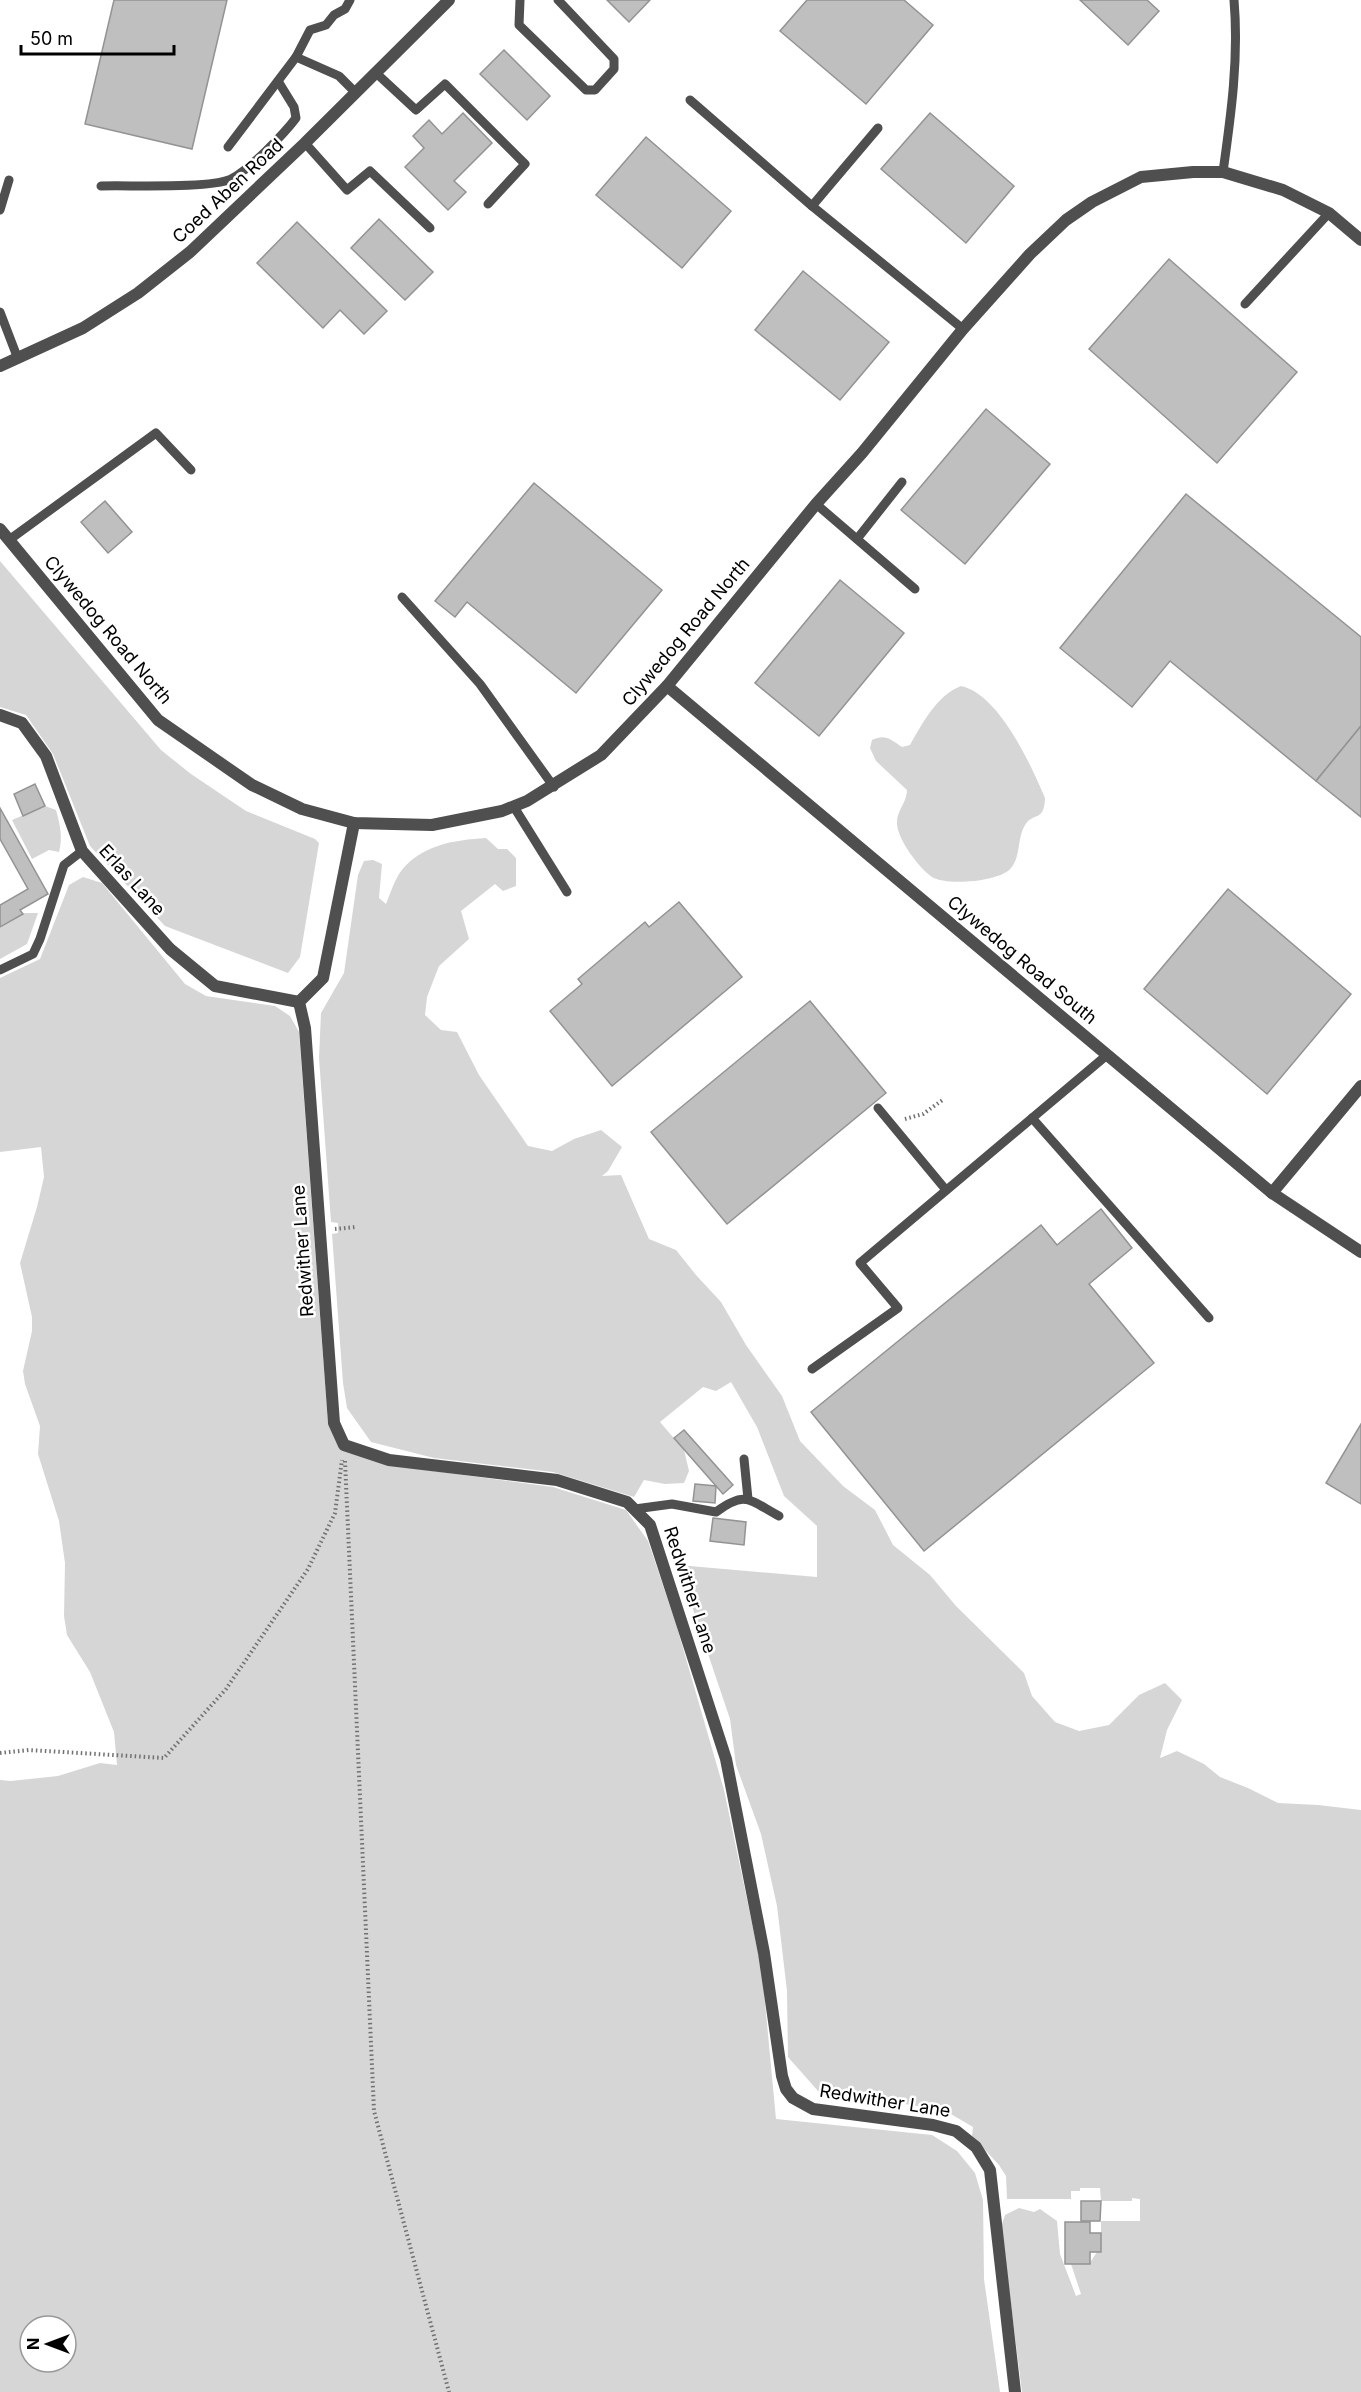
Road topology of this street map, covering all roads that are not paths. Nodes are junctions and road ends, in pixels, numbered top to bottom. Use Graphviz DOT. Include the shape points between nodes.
graph roads {
  1 [pos="350,0"];
  2 [pos="449,0"];
  3 [pos="520,0"];
  4 [pos="558,0"];
  5 [pos="1234,0"];
  6 [pos="296,57"];
  7 [pos="375,72"];
  8 [pos="278,81"];
  9 [pos="355,92"];
  10 [pos="690,100"];
  11 [pos="878,128"];
  12 [pos="305,143"];
  13 [pos="228,147"];
  14 [pos="1223,172"];
  15 [pos="9,180"];
  16 [pos="101,186"];
  17 [pos="488,204"];
  18 [pos="812,206"];
  19 [pos="0,210"];
  20 [pos="1329,213"];
  21 [pos="430,228"];
  22 [pos="1361,240"];
  23 [pos="1245,304"];
  24 [pos="0,312"];
  25 [pos="963,329"];
  26 [pos="18,359"];
  27 [pos="0,366"];
  28 [pos="190,470"];
  29 [pos="902,482"];
  30 [pos="816,504"];
  31 [pos="0,529"];
  32 [pos="857,539"];
  33 [pos="9,540"];
  34 [pos="915,589"];
  35 [pos="402,597"];
  36 [pos="668,686"];
  37 [pos="0,715"];
  38 [pos="554,787"];
  39 [pos="514,807"];
  40 [pos="354,823"];
  41 [pos="82,851"];
  42 [pos="567,892"];
  43 [pos="0,970"];
  44 [pos="299,1002"];
  45 [pos="1107,1055"];
  46 [pos="1361,1086"];
  47 [pos="878,1108"];
  48 [pos="1032,1118"];
  49 [pos="946,1190"];
  50 [pos="1272,1193"];
  51 [pos="1361,1252"];
  52 [pos="1209,1318"];
  53 [pos="812,1369"];
  54 [pos="744,1459"];
  55 [pos="748,1499"];
  56 [pos="635,1509"];
  57 [pos="779,1516"];
  58 [pos="1015,2392"];
  1 -- 6 [label="lane" via="326,25 310,30"];
  2 -- 7 [label="street, Coed Aben Road"];
  3 -- 4 [label="lane" via="519,25 586,90 595,90 614,69 614,59"];
  5 -- 14 [label="lane" via="1237,36 1233,104"];
  6 -- 8 [label="lane"];
  6 -- 9 [label="lane" via="339,76"];
  7 -- 9 [label="street, Coed Aben Road"];
  7 -- 17 [label="lane" via="416,110 445,84 525,164"];
  8 -- 13 [label="lane"];
  8 -- 16 [label="lane" via="294,106 296,118 233,178 206,184"];
  9 -- 12 [label="street, Coed Aben Road"];
  10 -- 18 [label="lane"];
  11 -- 18 [label="lane"];
  12 -- 21 [label="lane" via="348,190 370,171"];
  12 -- 26 [label="street, Coed Aben Road" via="190,252 138,293 83,328"];
  14 -- 20 [label="street, Clywedog Road North" via="1283,190"];
  14 -- 25 [label="street, Clywedog Road North" via="1141,177 1099,198 1066,220 1030,254"];
  15 -- 19 [label="lane"];
  18 -- 25 [label="lane"];
  20 -- 22 [label="street, Clywedog Road North"];
  20 -- 23 [label="lane"];
  24 -- 26 [label="lane"];
  25 -- 30 [label="street, Clywedog Road North"];
  26 -- 27 [label="street, Coed Aben Road"];
  28 -- 33 [label="lane" via="156,432"];
  29 -- 32 [label="lane"];
  30 -- 32 [label="lane"];
  30 -- 36 [label="street, Clywedog Road North"];
  31 -- 33 [label="street, Clywedog Road North"];
  32 -- 34 [label="lane"];
  33 -- 40 [label="street, Clywedog Road North" via="158,720 252,785 302,809"];
  35 -- 38 [label="lane" via="480,684"];
  36 -- 38 [label="street, Clywedog Road North" via="602,755"];
  36 -- 45 [label="street, Clywedog Road South"];
  37 -- 41 [label="street, Erlas Lane" via="22,723 46,756"];
  38 -- 39 [label="street, Clywedog Road North"];
  39 -- 40 [label="street, Clywedog Road North" via="432,825"];
  39 -- 42 [label="lane"];
  40 -- 44 [label="street" via="323,978"];
  41 -- 43 [label="lane" via="64,865 33,954"];
  41 -- 44 [label="street, Erlas Lane" via="170,949 215,986"];
  44 -- 56 [label="street, Redwither Lane" via="305,1028 334,1423 344,1445 389,1460 557,1480 627,1502"];
  45 -- 48 [label="lane"];
  45 -- 50 [label="street, Clywedog Road South"];
  46 -- 50 [label="street"];
  47 -- 49 [label="lane"];
  48 -- 49 [label="lane"];
  48 -- 52 [label="lane"];
  49 -- 53 [label="lane" via="860,1263 898,1308"];
  50 -- 51 [label="street, Clywedog Road South"];
  54 -- 55 [label="lane"];
  55 -- 56 [label="lane" via="731,1500 716,1512 672,1504"];
  55 -- 57 [label="lane"];
  56 -- 58 [label="street, Redwither Lane" via="650,1525 726,1759 786,2089 793,2098 813,2109 933,2125 956,2131 976,2147 990,2170"];
}
